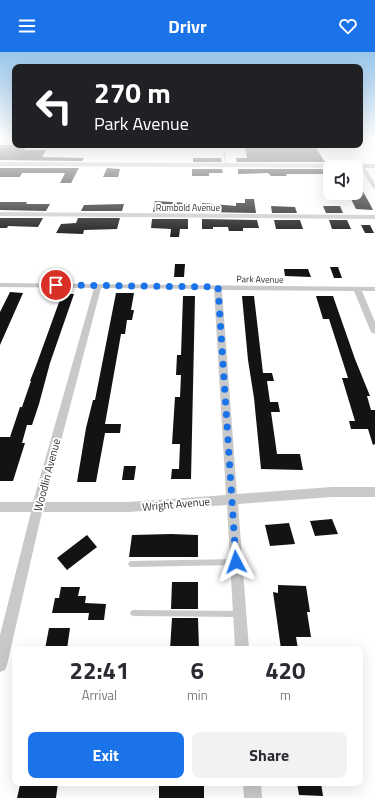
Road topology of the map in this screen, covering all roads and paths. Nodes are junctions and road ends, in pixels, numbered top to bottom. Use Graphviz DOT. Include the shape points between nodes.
graph roads {
  1 [pos="366,174"];
  2 [pos="375,187"];
  3 [pos="0,214"];
  4 [pos="375,217"];
  5 [pos="0,285"];
  6 [pos="98,286"];
  7 [pos="218,287"];
  8 [pos="357,289"];
  9 [pos="375,289"];
  10 [pos="375,332"];
  11 [pos="375,492"];
  12 [pos="231,499"];
  13 [pos="38,506"];
  14 [pos="0,507"];
  15 [pos="236,562"];
  16 [pos="131,564"];
  17 [pos="134,613"];
  18 [pos="240,614"];
  19 [pos="242,646"];
  20 [pos="0,665"];
  21 [pos="252,786"];
  22 [pos="253,798"];
  1 -- 2 [label="street"];
  3 -- 4 [label="street, Rumbold Avenue"];
  5 -- 6 [label="street, Park Avenue"];
  6 -- 7 [label="street, Park Avenue"];
  6 -- 13 [label="street, Woodlin Avenue"];
  7 -- 8 [label="street, Park Avenue"];
  7 -- 12 [label="street"];
  8 -- 9 [label="street, Park Avenue"];
  8 -- 10 [label="street"];
  11 -- 12 [label="street, Wright Avenue" via="332,492"];
  12 -- 13 [label="street, Wright Avenue" via="128,507"];
  12 -- 15 [label="street"];
  13 -- 14 [label="street, Wright Avenue"];
  13 -- 20 [label="street, Woodlin Avenue"];
  15 -- 16 [label="lane"];
  15 -- 18 [label="street"];
  17 -- 18 [label="lane"];
  18 -- 19 [label="street"];
  21 -- 22 [label="street"];
}
